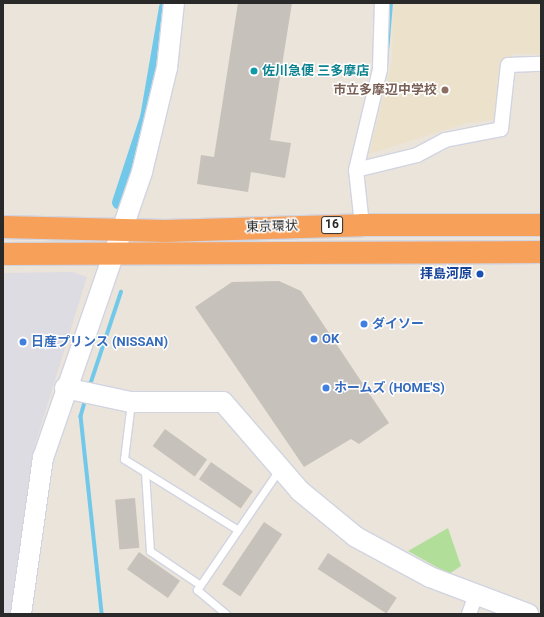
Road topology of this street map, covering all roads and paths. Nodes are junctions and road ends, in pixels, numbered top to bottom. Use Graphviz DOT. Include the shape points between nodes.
graph roads {
  1 [pos="174,3"];
  2 [pos="382,3"];
  3 [pos="541,64"];
  4 [pos="356,170"];
  5 [pos="362,225"];
  6 [pos="541,225"];
  7 [pos="3,227"];
  8 [pos="122,230"];
  9 [pos="541,252"];
  10 [pos="111,253"];
  11 [pos="3,254"];
  12 [pos="72,390"];
  13 [pos="131,402"];
  14 [pos="279,470"];
  15 [pos="145,472"];
  16 [pos="238,530"];
  17 [pos="200,586"];
  18 [pos="476,595"];
  19 [pos="21,614"];
  20 [pos="226,614"];
  21 [pos="469,614"];
  22 [pos="528,614"];
  1 -- 8 [label="street" via="167,68 142,172"];
  2 -- 4 [label="street" via="380,68"];
  3 -- 4 [label="street" via="508,65 501,129 445,140 417,155"];
  4 -- 5 [label="street"];
  5 -- 6 [label="highway, 東京環状 / 16"];
  5 -- 8 [label="highway, 東京環状 / 16"];
  7 -- 8 [label="highway, 東京環状 / 16"];
  8 -- 10 [label="street"];
  9 -- 10 [label="highway, 東京環状 / 16"];
  10 -- 11 [label="highway, 東京環状 / 16"];
  10 -- 12 [label="street"];
  12 -- 13 [label="street"];
  12 -- 19 [label="street" via="40,472"];
  13 -- 14 [label="street" via="223,402"];
  13 -- 15 [label="lane" via="124,459"];
  14 -- 16 [label="lane"];
  14 -- 18 [label="street" via="320,510 369,546 409,568"];
  15 -- 16 [label="lane"];
  15 -- 17 [label="lane" via="150,551"];
  16 -- 17 [label="lane"];
  17 -- 20 [label="lane" via="197,590"];
  18 -- 21 [label="street"];
  18 -- 22 [label="street"];
}
